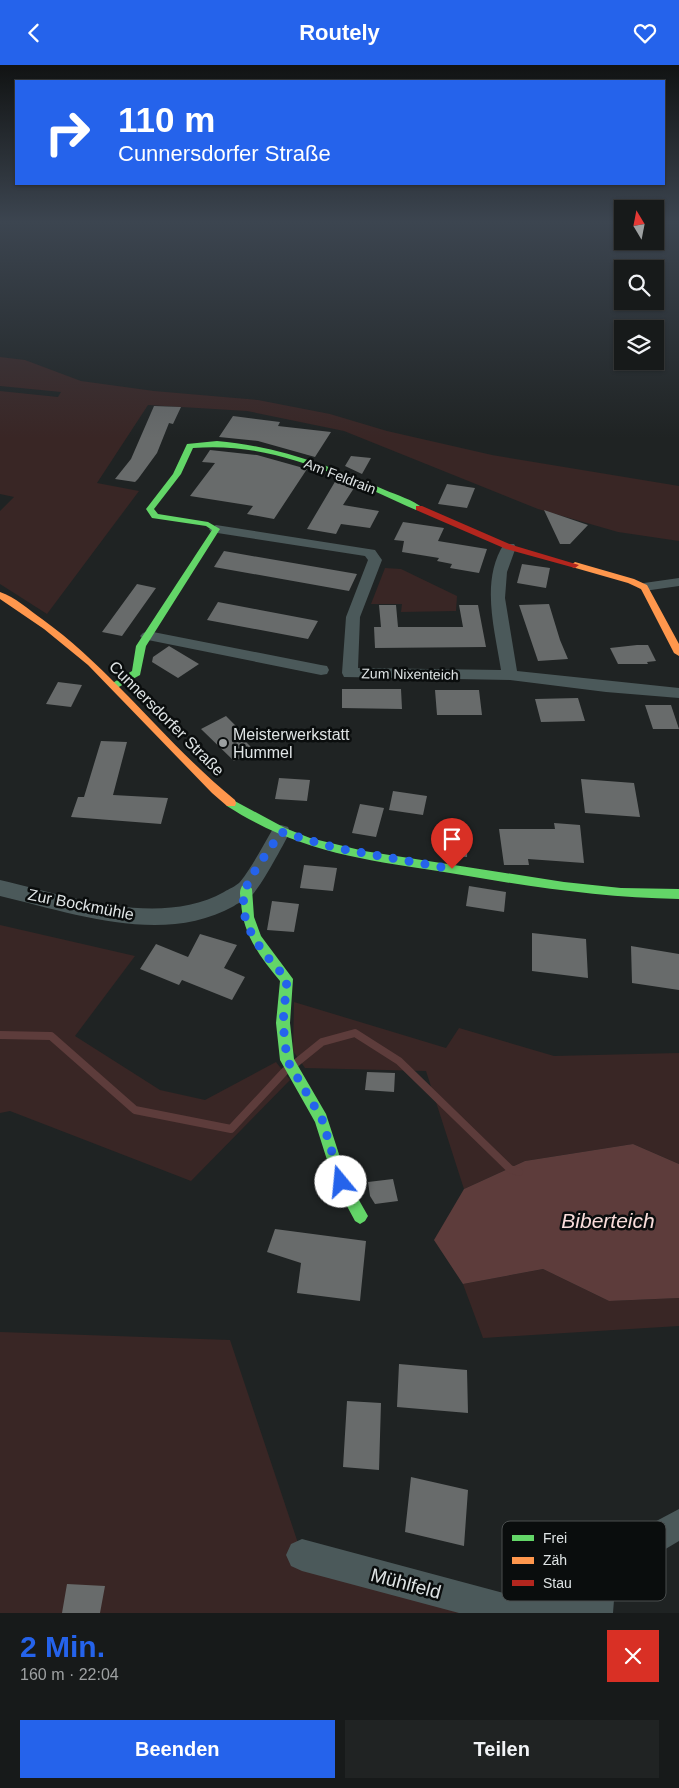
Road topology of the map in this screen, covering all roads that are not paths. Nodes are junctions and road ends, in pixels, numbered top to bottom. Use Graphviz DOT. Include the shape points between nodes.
graph roads {
  1 [pos="216,529"];
  2 [pos="509,547"];
  3 [pos="679,582"];
  4 [pos="644,587"];
  5 [pos="0,595"];
  6 [pos="148,636"];
  7 [pos="679,653"];
  8 [pos="322,670"];
  9 [pos="510,675"];
  10 [pos="114,687"];
  11 [pos="679,693"];
  12 [pos="281,832"];
  13 [pos="0,888"];
  14 [pos="246,889"];
  15 [pos="679,894"];
  16 [pos="360,1216"];
  17 [pos="679,1523"];
  18 [pos="666,1531"];
  19 [pos="302,1555"];
  20 [pos="598,1604"];
  1 -- 2 [label="street, Am Feldrain" via="208,524 155,516 150,509 177,474 190,446 196,444 258,448 329,468"];
  1 -- 6 [label="street"];
  1 -- 9 [label="street, Zum Nixenteich" via="370,553 375,560 353,617 350,673"];
  2 -- 4 [label="street, Am Feldrain"];
  2 -- 9 [label="street" via="500,572 498,598"];
  3 -- 4 [label="street"];
  4 -- 7 [label="street"];
  5 -- 10 [label="street, Cunnersdorfer Straße" via="45,624"];
  6 -- 8 [label="street"];
  6 -- 10 [label="street" via="141,646 137,673"];
  9 -- 11 [label="street, Zum Nixenteich"];
  10 -- 12 [label="street, Cunnersdorfer Straße" via="181,759 224,798 250,817"];
  12 -- 14 [label="street, Zur Bockmühle"];
  12 -- 15 [label="street, Cunnersdorfer Straße" via="336,848 530,883 599,893"];
  13 -- 14 [label="street, Zur Bockmühle" via="104,912 155,917 187,915 216,906"];
  14 -- 16 [label="street" via="245,909 250,935 287,979 283,1023 287,1060 322,1119 341,1182"];
  17 -- 18 [label="street"];
  19 -- 20 [label="street, Mühlfeld" via="515,1612"];
}
